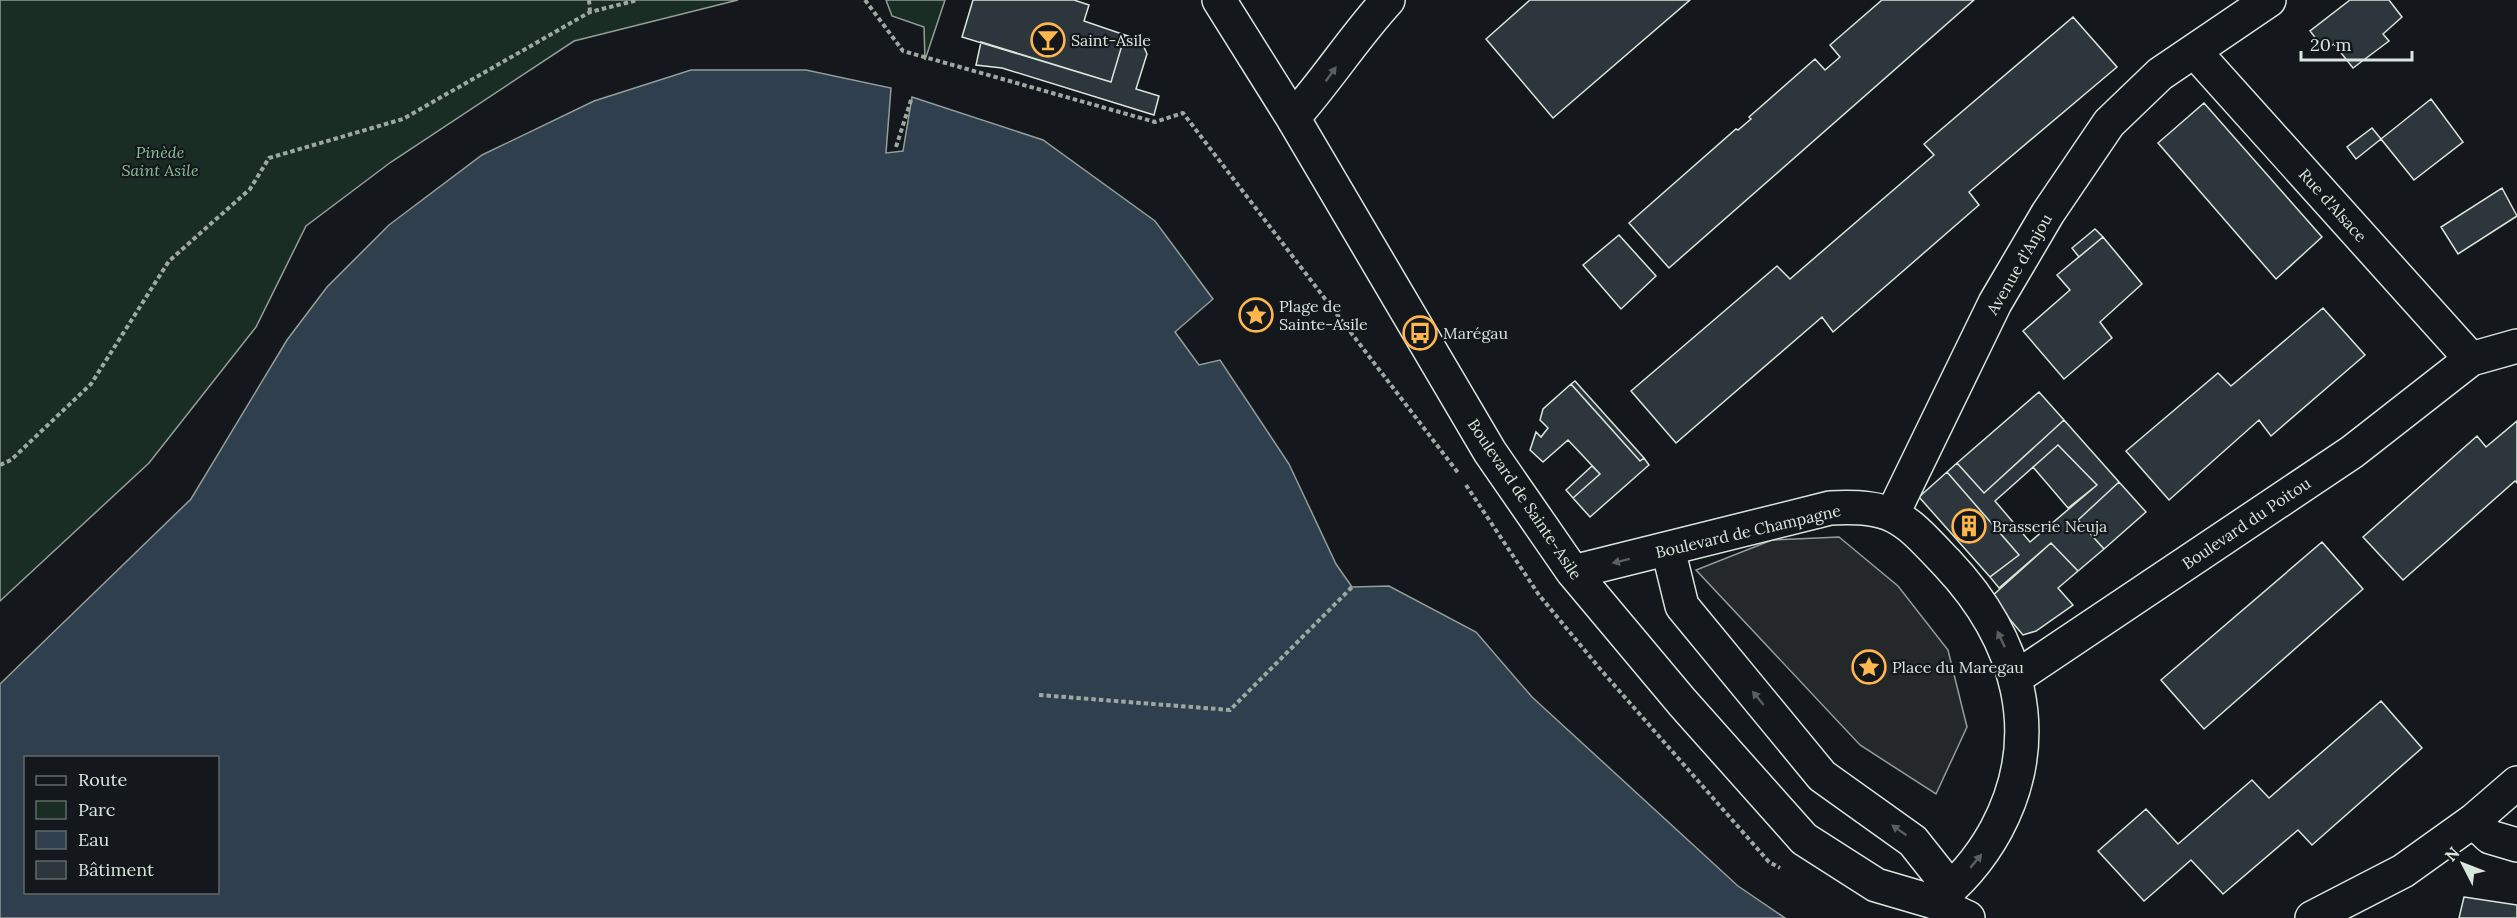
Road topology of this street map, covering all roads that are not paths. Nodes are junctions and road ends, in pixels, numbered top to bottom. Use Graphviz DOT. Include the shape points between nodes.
graph roads {
  1 [pos="1219,0"];
  2 [pos="1388,0"];
  3 [pos="2270,0"];
  4 [pos="2195,52"];
  5 [pos="1293,118"];
  6 [pos="2517,346"];
  7 [pos="2471,359"];
  8 [pos="1893,513"];
  9 [pos="1668,549"];
  10 [pos="1573,572"];
  11 [pos="2015,678"];
  12 [pos="2517,783"];
  13 [pos="2473,821"];
  14 [pos="2517,845"];
  15 [pos="1943,896"];
  16 [pos="1968,918"];
  17 [pos="2312,918"];
  1 -- 5 [label="street, Boulevard de Sainte-Asile"];
  5 -- 2 [label="street, one-way"];
  3 -- 4 [label="street, Avenue d'Anjou"];
  4 -- 7 [label="street, Rue d'Alsace"];
  4 -- 8 [label="street, Avenue d'Anjou" via="2160,74 2109,123 2048,213 1995,303"];
  5 -- 10 [label="street, Boulevard de Sainte-Asile" via="1490,452"];
  6 -- 7 [label="street"];
  7 -- 11 [label="street, Boulevard du Poitou" via="2352,452"];
  8 -- 9 [label="street, Boulevard de Champagne" via="1864,506 1830,508"];
  11 -- 8 [label="street, Boulevard de Champagne, one-way" via="2003,641 1985,609 1919,534"];
  9 -- 10 [label="street, Boulevard de Champagne, one-way"];
  15 -- 9 [label="street, one-way" via="1913,841 1822,776 1682,606"];
  10 -- 15 [label="street, Boulevard de Sainte-Asile" via="1804,839 1876,885"];
  15 -- 11 [label="street, Boulevard de Champagne, one-way" via="1982,855 2003,816 2020,769 2024,734"];
  12 -- 13 [label="street"];
  13 -- 14 [label="street" via="2490,837"];
  13 -- 17 [label="street" via="2403,871"];
  15 -- 16 [label="street, Boulevard de Sainte-Asile"];
}
